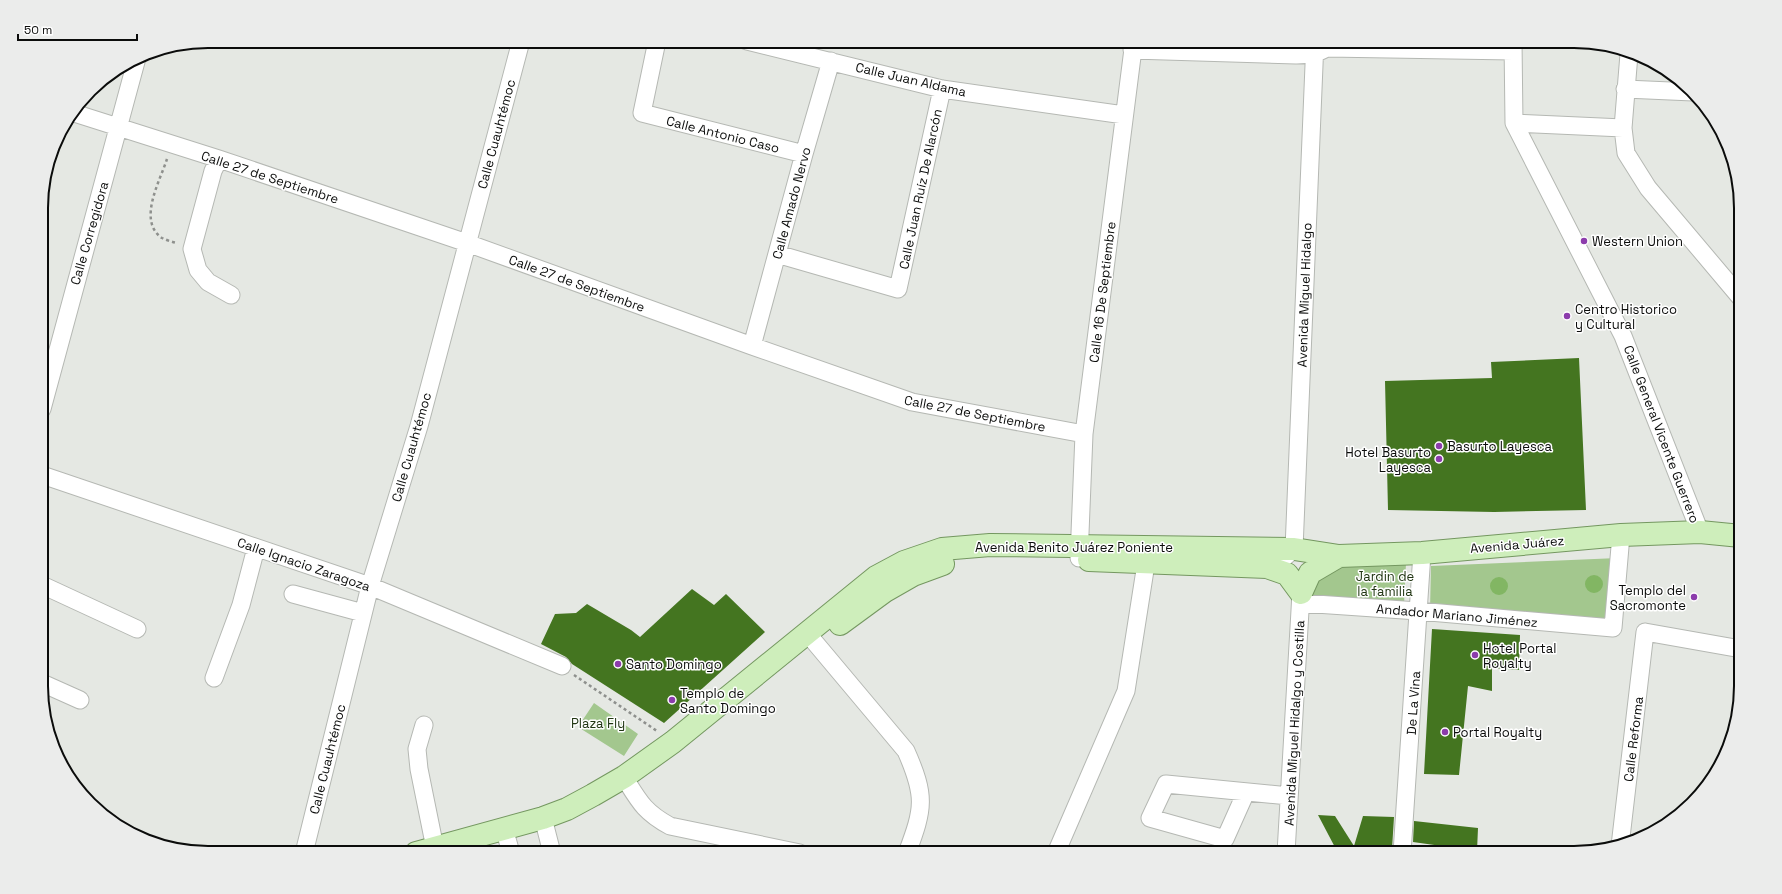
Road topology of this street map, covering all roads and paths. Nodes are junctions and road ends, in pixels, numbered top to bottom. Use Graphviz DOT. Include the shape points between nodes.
graph roads {
  1 [pos="519,48"];
  2 [pos="656,48"];
  3 [pos="776,48"];
  4 [pos="1133,48"];
  5 [pos="1169,48"];
  6 [pos="1312,48"];
  7 [pos="1314,48"];
  8 [pos="1513,48"];
  9 [pos="1629,57"];
  10 [pos="831,61"];
  11 [pos="135,65"];
  12 [pos="942,89"];
  13 [pos="1625,89"];
  14 [pos="1684,92"];
  15 [pos="78,115"];
  16 [pos="1124,115"];
  17 [pos="1514,123"];
  18 [pos="119,128"];
  19 [pos="1623,128"];
  20 [pos="172,146"];
  21 [pos="804,154"];
  22 [pos="219,159"];
  23 [pos="467,243"];
  24 [pos="192,249"];
  25 [pos="777,254"];
  26 [pos="1734,290"];
  27 [pos="231,295"];
  28 [pos="752,346"];
  29 [pos="48,366"];
  30 [pos="1084,434"];
  31 [pos="48,477"];
  32 [pos="1700,532"];
  33 [pos="1621,535"];
  34 [pos="1734,535"];
  35 [pos="256,548"];
  36 [pos="1294,549"];
  37 [pos="1079,552"];
  38 [pos="1422,553"];
  39 [pos="1147,554"];
  40 [pos="1339,556"];
  41 [pos="1229,566"];
  42 [pos="370,586"];
  43 [pos="48,588"];
  44 [pos="293,594"];
  45 [pos="1301,598"];
  46 [pos="1418,611"];
  47 [pos="363,613"];
  48 [pos="137,630"];
  49 [pos="811,638"];
  50 [pos="1734,648"];
  51 [pos="562,666"];
  52 [pos="214,678"];
  53 [pos="48,686"];
  54 [pos="80,700"];
  55 [pos="424,725"];
  56 [pos="673,742"];
  57 [pos="627,782"];
  58 [pos="1246,792"];
  59 [pos="1289,796"];
  60 [pos="544,822"];
  61 [pos="508,840"];
  62 [pos="1621,840"];
  63 [pos="306,846"];
  64 [pos="425,846"];
  65 [pos="467,846"];
  66 [pos="488,846"];
  67 [pos="550,846"];
  68 [pos="766,846"];
  69 [pos="909,846"];
  70 [pos="1059,846"];
  71 [pos="1286,846"];
  72 [pos="1402,846"];
  1 -- 23 [label="street, Calle Cuauhtémoc"];
  2 -- 21 [label="street, Calle Antonio Caso" via="642,114"];
  3 -- 10 [label="street, Calle Juan Aldama"];
  4 -- 16 [label="street, Calle 16 De Septiembre"];
  5 -- 6 [label="street" via="1296,55"];
  7 -- 36 [label="street, Avenida Miguel Hidalgo"];
  8 -- 17 [label="street, Calle General Vicente Guerrero"];
  9 -- 13 [label="street"];
  10 -- 12 [label="street, Calle Juan Aldama"];
  10 -- 21 [label="street, Calle Amado Nervo"];
  11 -- 18 [label="street, Calle Corregidora"];
  12 -- 16 [label="street, Calle Juan Aldama"];
  12 -- 25 [label="street, Calle Juan Ruíz De Alarcón" via="898,289"];
  13 -- 14 [label="street"];
  13 -- 19 [label="street"];
  15 -- 18 [label="street, Calle 27 de Septiembre"];
  16 -- 30 [label="street, Calle 16 De Septiembre"];
  17 -- 19 [label="street"];
  17 -- 32 [label="street, Calle General Vicente Guerrero" via="1623,336"];
  18 -- 20 [label="street, Calle 27 de Septiembre"];
  18 -- 29 [label="street, Calle Corregidora"];
  19 -- 26 [label="street" via="1626,153 1648,188"];
  20 -- 22 [label="street, Calle 27 de Septiembre"];
  20 -- 24 [label="path" via="151,207 150,221 162,238"];
  21 -- 25 [label="street, Calle Amado Nervo"];
  22 -- 23 [label="street, Calle 27 de Septiembre"];
  22 -- 24 [label="street" via="212,171"];
  23 -- 28 [label="street, Calle 27 de Septiembre"];
  23 -- 42 [label="street, Calle Cuauhtémoc" via="419,426"];
  24 -- 27 [label="street" via="198,270 208,282"];
  25 -- 28 [label="street, Calle Amado Nervo"];
  28 -- 30 [label="street, Calle 27 de Septiembre" via="912,402"];
  30 -- 37 [label="street, Calle 16 De Septiembre"];
  31 -- 35 [label="street, Calle Ignacio Zaragoza"];
  32 -- 33 [label="main road, Avenida Juárez"];
  32 -- 34 [label="main road, Avenida Juárez"];
  33 -- 38 [label="main road, Avenida Juárez"];
  33 -- 46 [label="street, Andador Mariano Jiménez" via="1613,628"];
  35 -- 42 [label="street, Calle Ignacio Zaragoza"];
  35 -- 52 [label="street" via="241,604"];
  36 -- 39 [label="main road, Avenida Benito Juárez Poniente"];
  36 -- 40 [label="main road, Avenida Juárez"];
  36 -- 41 [label="street" via="1284,557 1274,560"];
  37 -- 39 [label="main road, Avenida Benito Juárez Poniente"];
  37 -- 49 [label="main road, Avenida Benito Juárez Poniente" via="990,545 942,549 904,562 876,577"];
  38 -- 40 [label="main road, Avenida Juárez"];
  38 -- 46 [label="street, De La Vina"];
  39 -- 41 [label="main road, Avenida Benito Juárez Poniente"];
  39 -- 70 [label="street" via="1126,691"];
  40 -- 45 [label="main road" via="1310,573"];
  41 -- 45 [label="main road, Avenida Benito Juárez Poniente" via="1277,569 1287,574"];
  42 -- 47 [label="street, Calle Cuauhtémoc"];
  42 -- 51 [label="street, Calle Ignacio Zaragoza"];
  43 -- 48 [label="street"];
  44 -- 47 [label="street"];
  45 -- 46 [label="street, Andador Mariano Jiménez"];
  45 -- 59 [label="street, Avenida Miguel Hidalgo y Costilla"];
  46 -- 72 [label="street, De La Vina"];
  47 -- 63 [label="street, Calle Cuauhtémoc"];
  49 -- 56 [label="main road, Avenida Benito Juárez Poniente"];
  49 -- 57 [label="main road, Avenida Benito Juárez Poniente" via="683,750"];
  49 -- 69 [label="street" via="906,751 921,793 919,820"];
  50 -- 62 [label="street, Calle Reforma" via="1645,632"];
  51 -- 56 [label="path"];
  53 -- 54 [label="street"];
  55 -- 64 [label="street" via="417,750"];
  56 -- 57 [label="main road, Avenida Benito Juárez Poniente"];
  57 -- 60 [label="main road, Avenida Benito Juárez Poniente" via="574,805"];
  57 -- 68 [label="street" via="643,807 654,818 670,826"];
  58 -- 58 [label="street" via="1166,784 1150,818 1225,839"];
  58 -- 59 [label="street"];
  59 -- 71 [label="street, Avenida Miguel Hidalgo y Costilla"];
  60 -- 61 [label="main road, Avenida Benito Juárez Poniente"];
  60 -- 67 [label="street"];
  61 -- 65 [label="main road, Avenida Benito Juárez Poniente"];
  61 -- 66 [label="main road, Avenida Benito Juárez Poniente"];
}
